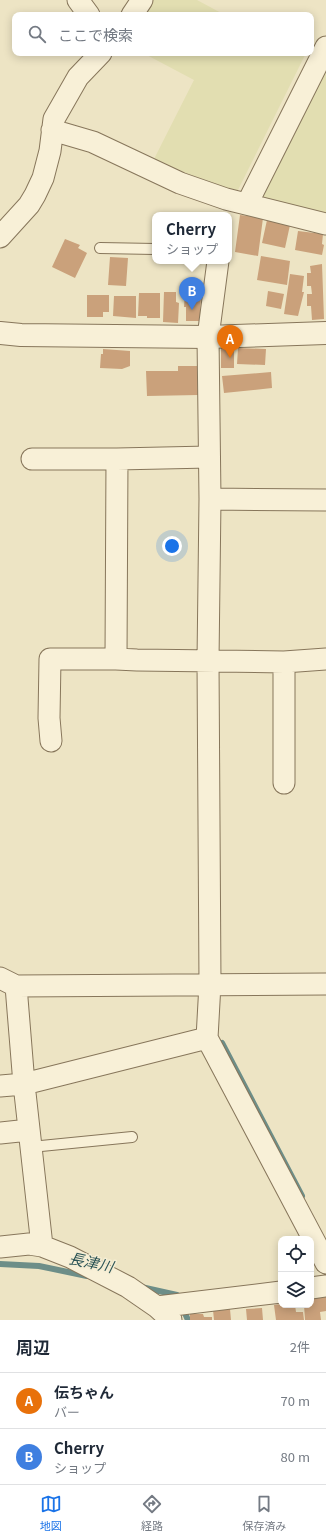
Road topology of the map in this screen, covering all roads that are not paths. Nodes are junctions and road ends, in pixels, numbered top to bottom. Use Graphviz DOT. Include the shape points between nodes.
graph roads {
  1 [pos="78,0"];
  2 [pos="142,0"];
  3 [pos="87,12"];
  4 [pos="134,12"];
  5 [pos="326,48"];
  6 [pos="98,56"];
  7 [pos="52,130"];
  8 [pos="247,204"];
  9 [pos="225,207"];
  10 [pos="326,224"];
  11 [pos="0,237"];
  12 [pos="100,248"];
  13 [pos="152,250"];
  14 [pos="218,264"];
  15 [pos="0,333"];
  16 [pos="326,333"];
  17 [pos="208,337"];
  18 [pos="209,457"];
  19 [pos="32,459"];
  20 [pos="117,459"];
  21 [pos="210,499"];
  22 [pos="326,500"];
  23 [pos="116,659"];
  24 [pos="326,659"];
  25 [pos="208,661"];
  26 [pos="284,662"];
  27 [pos="50,741"];
  28 [pos="284,783"];
  29 [pos="8,982"];
  30 [pos="210,984"];
  31 [pos="326,984"];
  32 [pos="208,1038"];
  33 [pos="24,1084"];
  34 [pos="0,1086"];
  35 [pos="0,1133"];
  36 [pos="132,1137"];
  37 [pos="30,1138"];
  38 [pos="42,1246"];
  39 [pos="0,1247"];
  40 [pos="326,1263"];
  41 [pos="326,1286"];
  42 [pos="314,1288"];
  43 [pos="278,1293"];
  44 [pos="164,1313"];
  1 -- 3 [label="street"];
  2 -- 4 [label="street"];
  5 -- 8 [label="street"];
  6 -- 7 [label="street" via="78,76 54,119"];
  7 -- 9 [label="street" via="93,142"];
  7 -- 11 [label="street" via="43,178 35,195"];
  8 -- 9 [label="street"];
  8 -- 10 [label="street"];
  12 -- 13 [label="lane"];
  14 -- 17 [label="street"];
  15 -- 17 [label="street"];
  16 -- 17 [label="street"];
  17 -- 18 [label="street"];
  18 -- 20 [label="street"];
  18 -- 21 [label="street"];
  19 -- 20 [label="street"];
  20 -- 23 [label="street"];
  21 -- 22 [label="street"];
  21 -- 25 [label="street"];
  23 -- 25 [label="street"];
  23 -- 27 [label="street" via="50,659"];
  24 -- 26 [label="street"];
  25 -- 26 [label="street"];
  25 -- 30 [label="street"];
  26 -- 28 [label="street"];
  29 -- 30 [label="street"];
  29 -- 33 [label="street"];
  30 -- 31 [label="street"];
  30 -- 32 [label="street"];
  32 -- 33 [label="street"];
  32 -- 40 [label="street"];
  33 -- 34 [label="street"];
  33 -- 37 [label="street"];
  35 -- 37 [label="street"];
  36 -- 37 [label="lane"];
  37 -- 38 [label="street"];
  38 -- 39 [label="street" via="29,1244"];
  38 -- 44 [label="street" via="70,1257 128,1287"];
  41 -- 42 [label="street"];
  43 -- 44 [label="street"];
}
